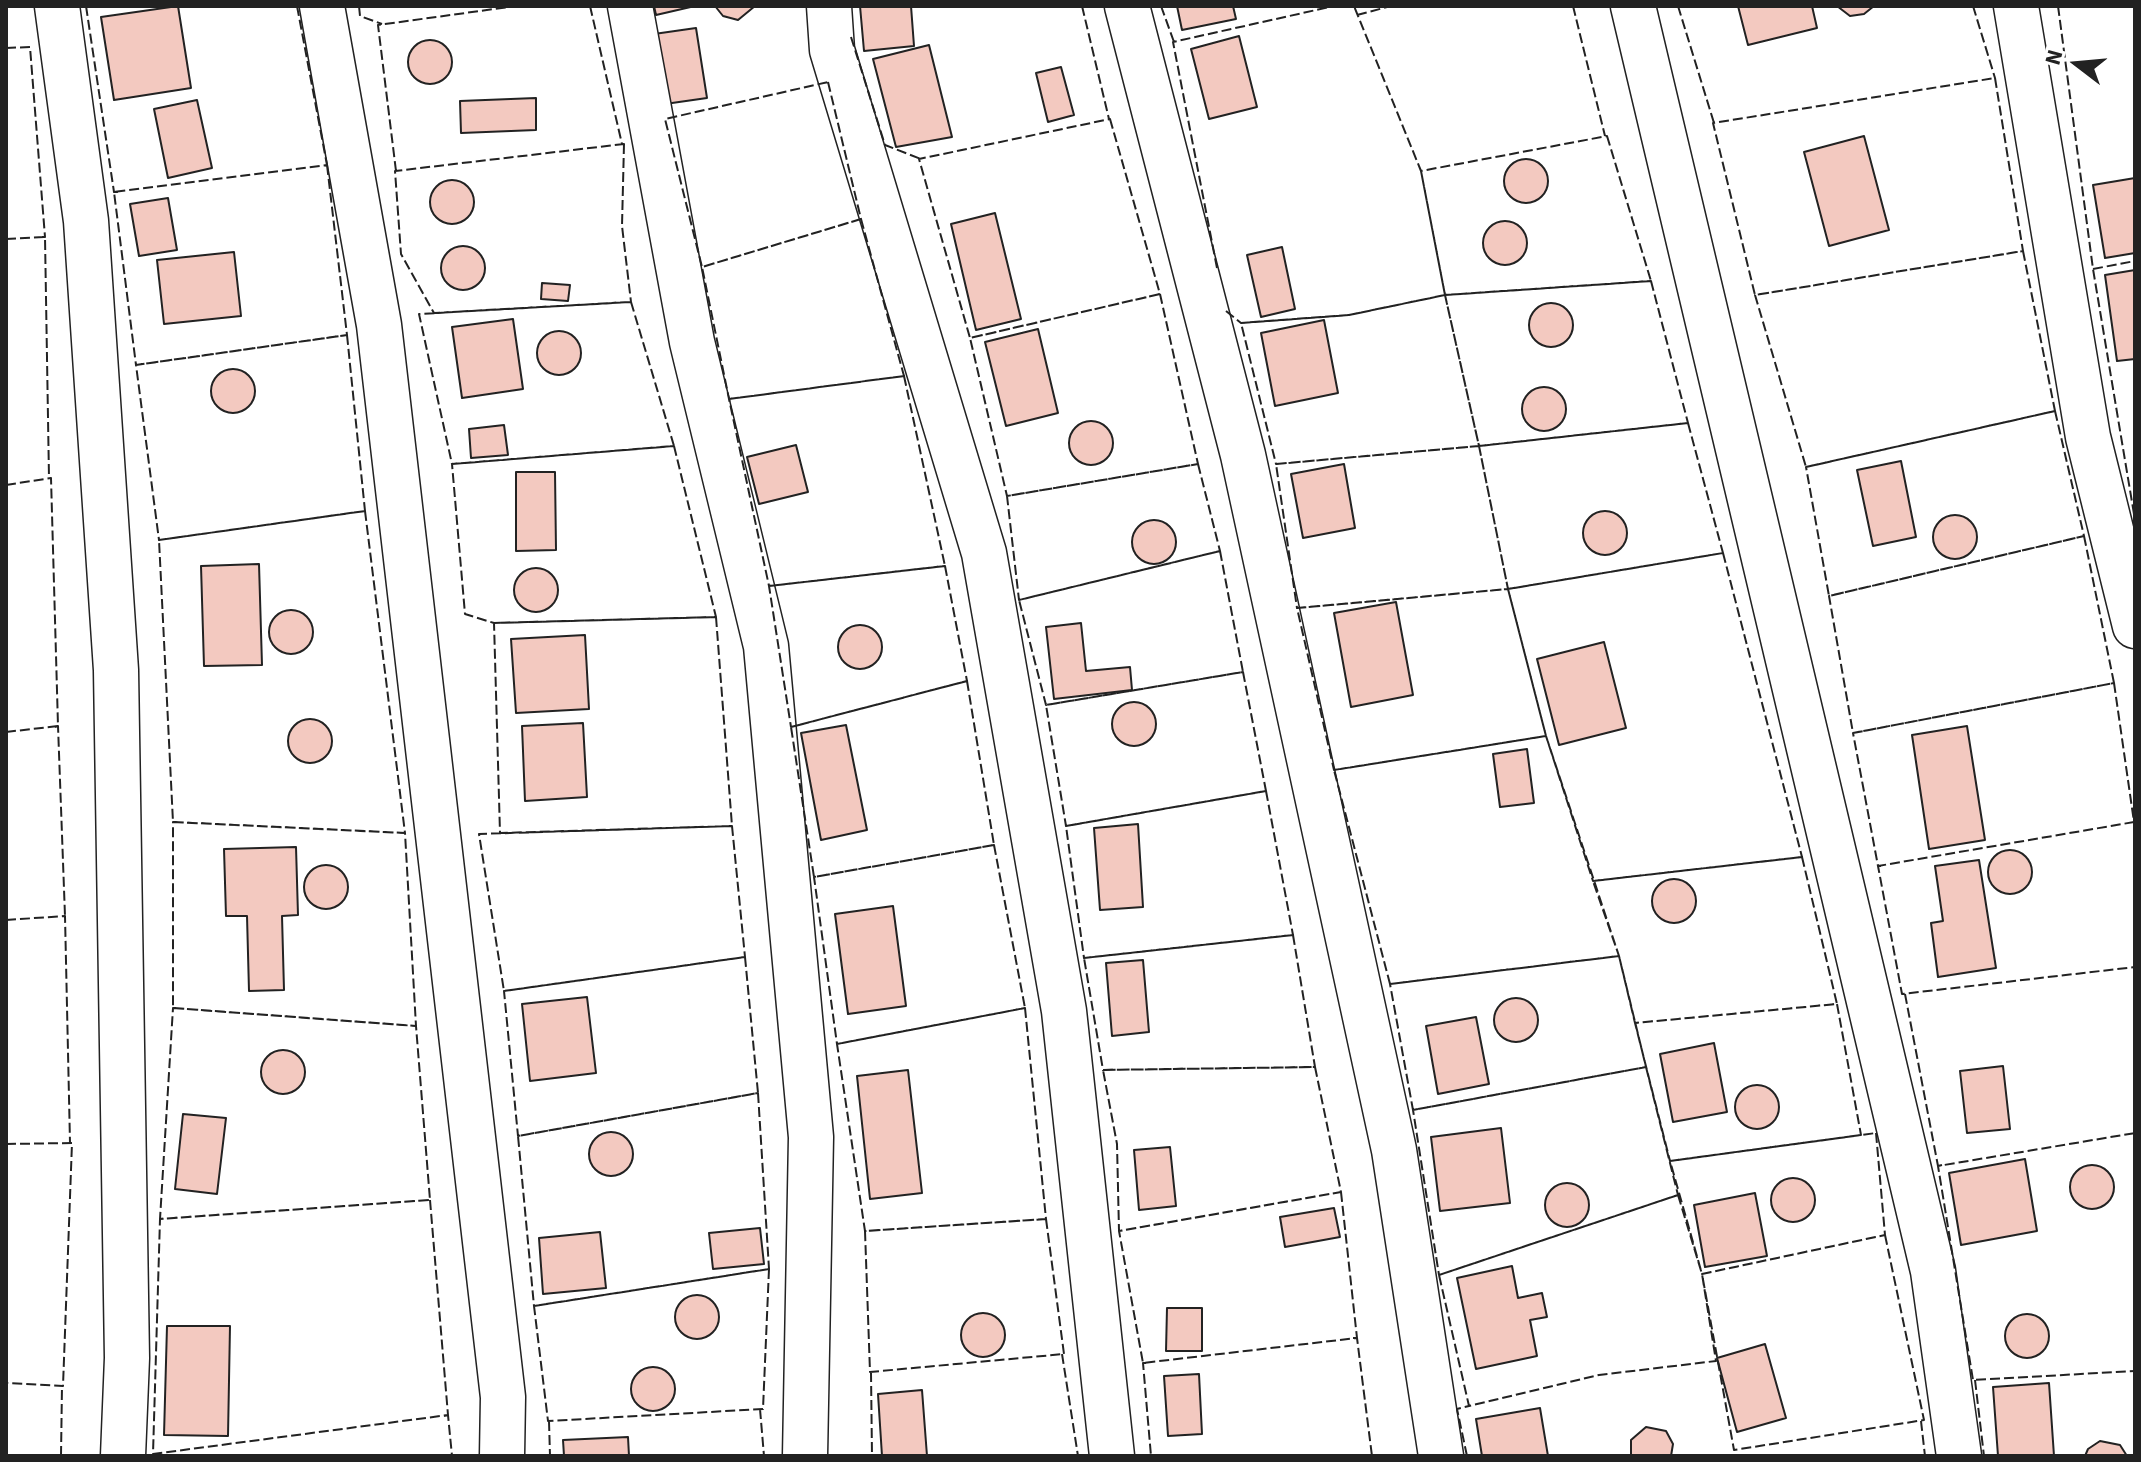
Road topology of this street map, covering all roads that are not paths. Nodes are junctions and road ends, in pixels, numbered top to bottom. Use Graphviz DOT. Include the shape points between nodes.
graph roads {
  1 [pos="57,6"];
  2 [pos="322,6"];
  3 [pos="630,6"];
  4 [pos="829,6"];
  5 [pos="1127,6"];
  6 [pos="1633,6"];
  7 [pos="2016,6"];
  8 [pos="2135,626"];
  9 [pos="123,1456"];
  10 [pos="502,1456"];
  11 [pos="805,1456"];
  12 [pos="1112,1456"];
  13 [pos="1441,1456"];
  14 [pos="1959,1456"];
  1 -- 9 [label="street" via="86,221 116,670 127,1358"];
  2 -- 10 [label="street" via="379,325 503,1397"];
  3 -- 11 [label="street" via="692,342 766,646 811,1137"];
  4 -- 12 [label="street" via="832,50 984,553 1064,1011"];
  5 -- 13 [label="street" via="1243,455 1394,1150"];
  6 -- 14 [label="street" via="1933,1271"];
  7 -- 8 [label="street" via="2088,437"];
}
